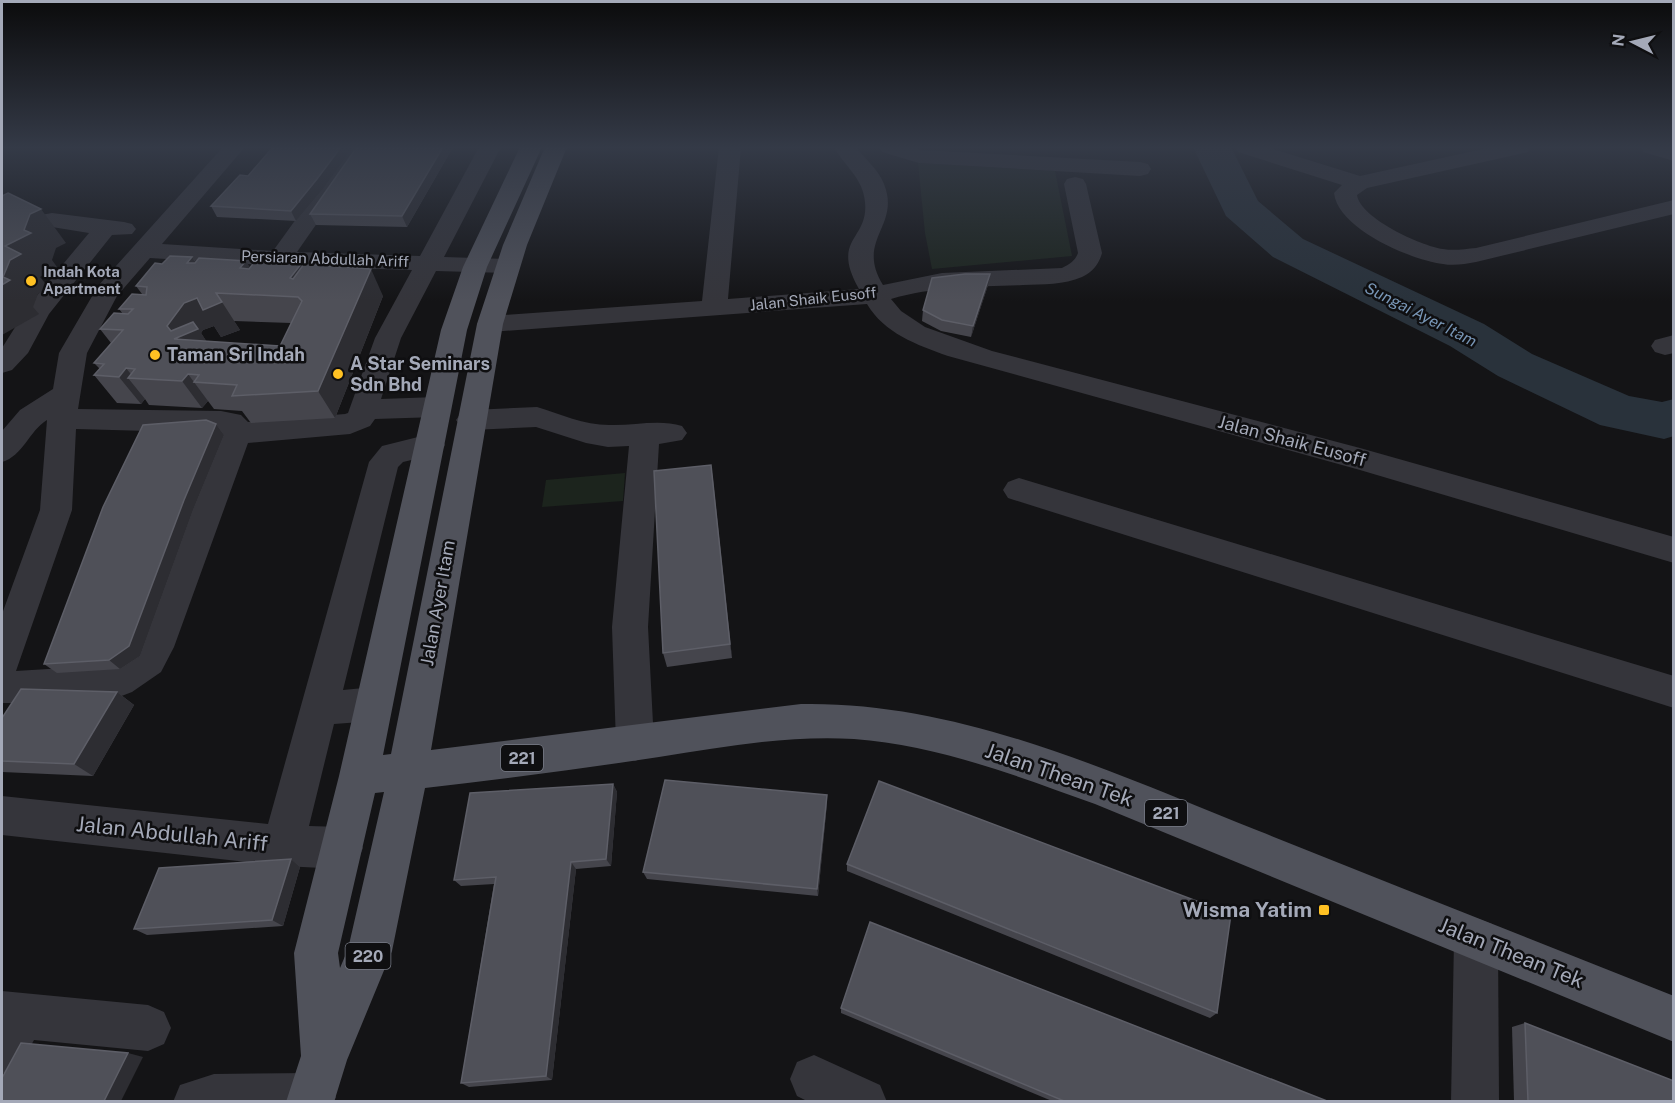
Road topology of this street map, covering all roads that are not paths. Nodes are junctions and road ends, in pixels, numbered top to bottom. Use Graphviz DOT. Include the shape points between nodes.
graph roads {
  1 [pos="189,198"];
  2 [pos="323,198"];
  3 [pos="462,198"];
  4 [pos="507,198"];
  5 [pos="535,198"];
  6 [pos="725,198"];
  7 [pos="876,198"];
  8 [pos="1078,198"];
  9 [pos="1345,198"];
  10 [pos="1674,207"];
  11 [pos="106,228"];
  12 [pos="2,229"];
  13 [pos="161,230"];
  14 [pos="142,250"];
  15 [pos="280,259"];
  16 [pos="334,261"];
  17 [pos="426,263"];
  18 [pos="507,266"];
  19 [pos="475,267"];
  20 [pos="178,277"];
  21 [pos="876,295"];
  22 [pos="714,308"];
  23 [pos="490,324"];
  24 [pos="7,354"];
  25 [pos="101,358"];
  26 [pos="70,361"];
  27 [pos="64,406"];
  28 [pos="364,409"];
  29 [pos="454,414"];
  30 [pos="237,433"];
  31 [pos="430,445"];
  32 [pos="2,451"];
  33 [pos="1019,490"];
  34 [pos="415,514"];
  35 [pos="370,518"];
  36 [pos="1674,550"];
  37 [pos="403,569"];
  38 [pos="355,573"];
  39 [pos="9,623"];
  40 [pos="2,662"];
  41 [pos="2,687"];
  42 [pos="1674,692"];
  43 [pos="374,704"];
  44 [pos="320,708"];
  45 [pos="635,743"];
  46 [pos="408,771"];
  47 [pos="359,776"];
  48 [pos="2,816"];
  49 [pos="283,846"];
  50 [pos="342,848"];
  51 [pos="1476,940"];
  52 [pos="1674,1019"];
  53 [pos="8,1027"];
  54 [pos="148,1028"];
  55 [pos="814,1079"];
  56 [pos="315,1086"];
  57 [pos="197,1101"];
  58 [pos="863,1101"];
  59 [pos="1475,1101"];
  1 -- 13 [label="street"];
  2 -- 15 [label="street"];
  3 -- 17 [label="street"];
  4 -- 19 [label="main road, Jalan Ayer Itam"];
  5 -- 18 [label="main road, Jalan Ayer Itam"];
  6 -- 22 [label="street"];
  7 -- 21 [label="street, Jalan Shaik Eusoff" via="876,221 860,251 866,282"];
  8 -- 21 [label="street, Jalan Shaik Eusoff" via="1090,253 1080,269 1065,275 942,281"];
  9 -- 10 [label="street" via="1348,207 1373,227 1408,246 1453,258"];
  11 -- 12 [label="street" via="52,220"];
  11 -- 13 [label="street"];
  11 -- 24 [label="street"];
  13 -- 14 [label="street"];
  14 -- 15 [label="street, Persiaran Abdullah Ariff"];
  14 -- 26 [label="street" via="107,292"];
  15 -- 16 [label="street, Persiaran Abdullah Ariff"];
  16 -- 17 [label="street, Persiaran Abdullah Ariff"];
  16 -- 20 [label="street" via="320,279 308,284"];
  17 -- 19 [label="street, Persiaran Abdullah Ariff"];
  17 -- 28 [label="street" via="388,338"];
  18 -- 19 [label="street, Persiaran Abdullah Ariff"];
  18 -- 23 [label="main road, Jalan Ayer Itam"];
  19 -- 29 [label="main road, Jalan Ayer Itam" via="454,330"];
  21 -- 22 [label="street, Jalan Shaik Eusoff"];
  21 -- 36 [label="street, Jalan Shaik Eusoff" via="882,307 912,332 941,345 1360,459"];
  22 -- 23 [label="street, Jalan Shaik Eusoff"];
  23 -- 29 [label="main road, Jalan Ayer Itam"];
  25 -- 26 [label="street"];
  26 -- 27 [label="street"];
  27 -- 30 [label="street" via="231,422"];
  27 -- 32 [label="street" via="30,417"];
  27 -- 39 [label="street" via="56,510"];
  28 -- 29 [label="street"];
  28 -- 30 [label="street" via="360,419 350,424"];
  29 -- 31 [label="main road, Jalan Ayer Itam"];
  29 -- 45 [label="street" via="528,416 608,436 658,434 630,627"];
  29 -- 46 [label="main road, Jalan Ayer Itam"];
  30 -- 41 [label="street" via="148,660 119,681"];
  31 -- 34 [label="main road, Jalan Ayer Itam"];
  31 -- 35 [label="street" via="386,458"];
  33 -- 42 [label="street"];
  34 -- 35 [label="street"];
  34 -- 37 [label="main road, Jalan Ayer Itam"];
  35 -- 38 [label="street"];
  37 -- 38 [label="street"];
  37 -- 43 [label="main road, Jalan Ayer Itam"];
  38 -- 44 [label="street"];
  39 -- 40 [label="street"];
  43 -- 44 [label="street"];
  43 -- 47 [label="main road, Jalan Ayer Itam"];
  44 -- 49 [label="street"];
  45 -- 46 [label="main road, Jalan Thean Tek / 221"];
  45 -- 51 [label="main road, Jalan Thean Tek / 221" via="818,721 920,730 1004,753 1100,787"];
  46 -- 47 [label="main road, 221"];
  46 -- 56 [label="main road, Jalan Ayer Itam / 220" via="370,951"];
  47 -- 50 [label="main road, Jalan Ayer Itam / 220"];
  48 -- 49 [label="street, Jalan Abdullah Ariff"];
  49 -- 50 [label="street, Jalan Abdullah Ariff"];
  50 -- 56 [label="main road, Jalan Ayer Itam / 220" via="316,953"];
  51 -- 52 [label="main road, Jalan Thean Tek / 221"];
  51 -- 59 [label="street"];
  53 -- 54 [label="street"];
  55 -- 58 [label="street"];
  56 -- 57 [label="street"];
}
